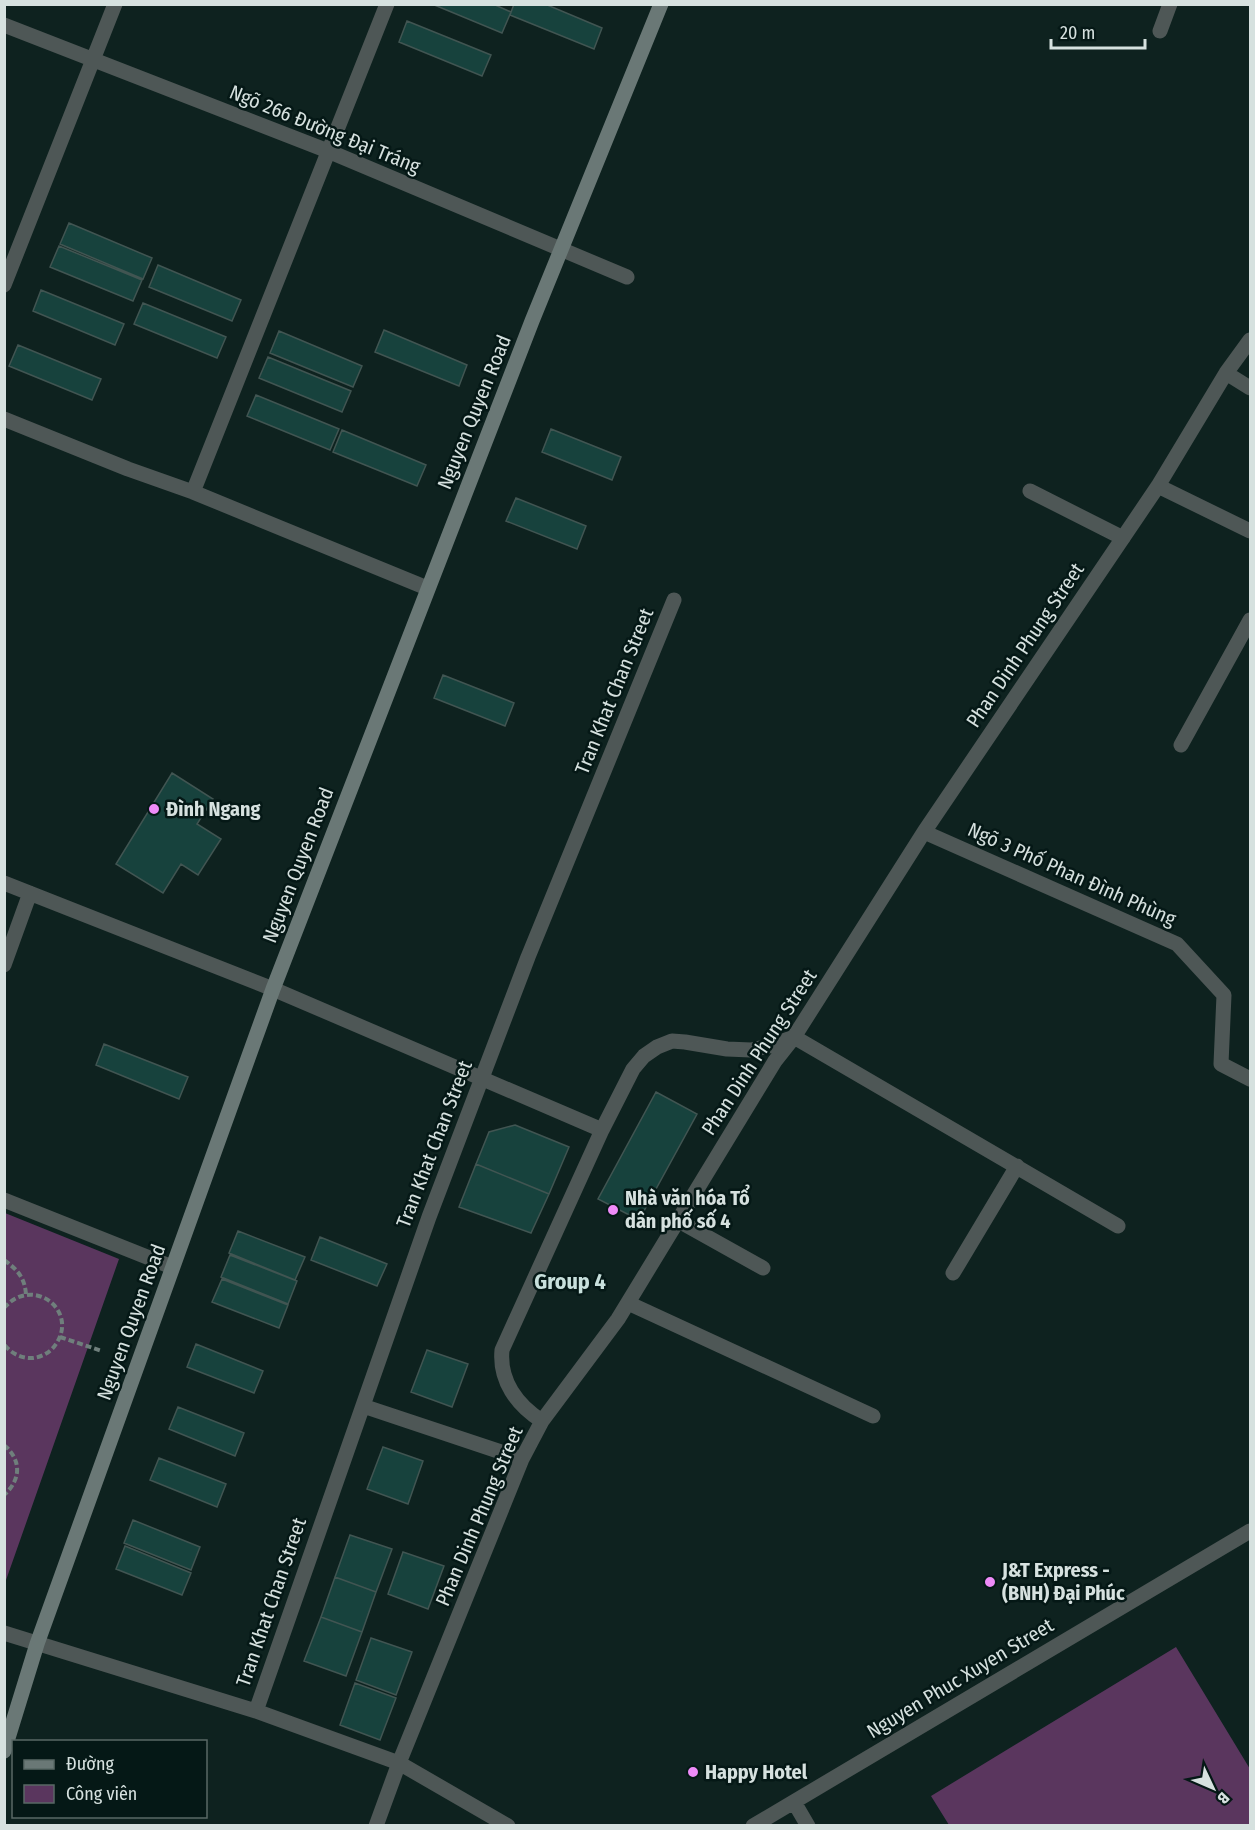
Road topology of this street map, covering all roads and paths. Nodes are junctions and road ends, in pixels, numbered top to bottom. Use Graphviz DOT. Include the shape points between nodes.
graph roads {
  1 [pos="115,4"];
  2 [pos="387,4"];
  3 [pos="661,4"];
  4 [pos="1170,4"];
  5 [pos="4,25"];
  6 [pos="1160,31"];
  7 [pos="92,60"];
  8 [pos="328,151"];
  9 [pos="561,250"];
  10 [pos="627,277"];
  11 [pos="4,285"];
  12 [pos="1251,340"];
  13 [pos="1226,373"];
  14 [pos="1251,388"];
  15 [pos="4,419"];
  16 [pos="1158,486"];
  17 [pos="1030,491"];
  18 [pos="193,492"];
  19 [pos="1251,531"];
  20 [pos="1123,538"];
  21 [pos="427,588"];
  22 [pos="674,600"];
  23 [pos="1251,620"];
  24 [pos="1181,745"];
  25 [pos="924,832"];
  26 [pos="4,883"];
  27 [pos="30,893"];
  28 [pos="4,965"];
  29 [pos="273,989"];
  30 [pos="794,1037"];
  31 [pos="1251,1079"];
  32 [pos="481,1080"];
  33 [pos="602,1130"];
  34 [pos="1017,1166"];
  35 [pos="4,1200"];
  36 [pos="677,1220"];
  37 [pos="1118,1226"];
  38 [pos="4,1260"];
  39 [pos="172,1267"];
  40 [pos="763,1268"];
  41 [pos="953,1273"];
  42 [pos="26,1295"];
  43 [pos="627,1303"];
  44 [pos="4,1308"];
  45 [pos="60,1337"];
  46 [pos="4,1344"];
  47 [pos="102,1351"];
  48 [pos="363,1406"];
  49 [pos="873,1416"];
  50 [pos="542,1421"];
  51 [pos="4,1445"];
  52 [pos="522,1459"];
  53 [pos="4,1495"];
  54 [pos="1251,1531"];
  55 [pos="4,1633"];
  56 [pos="38,1644"];
  57 [pos="255,1711"];
  58 [pos="4,1751"];
  59 [pos="399,1763"];
  60 [pos="794,1802"];
  61 [pos="376,1826"];
  62 [pos="508,1826"];
  63 [pos="753,1826"];
  64 [pos="808,1826"];
  1 -- 7 [label="street"];
  2 -- 8 [label="street"];
  3 -- 9 [label="street, Nguyen Quyen Road"];
  4 -- 6 [label="street"];
  5 -- 7 [label="street, Ngõ 266 Đường Đại Tráng"];
  7 -- 8 [label="street, Ngõ 266 Đường Đại Tráng"];
  7 -- 11 [label="street"];
  8 -- 9 [label="street, Ngõ 266 Đường Đại Tráng"];
  8 -- 18 [label="street"];
  9 -- 10 [label="street, Ngõ 266 Đường Đại Tráng"];
  9 -- 21 [label="street, Nguyen Quyen Road"];
  12 -- 13 [label="street, Phan Dinh Phung Street"];
  13 -- 14 [label="street"];
  13 -- 16 [label="street, Phan Dinh Phung Street"];
  15 -- 18 [label="street"];
  16 -- 19 [label="street"];
  16 -- 20 [label="street, Phan Dinh Phung Street"];
  17 -- 20 [label="street"];
  18 -- 21 [label="street"];
  20 -- 25 [label="street, Phan Dinh Phung Street"];
  21 -- 29 [label="street, Nguyen Quyen Road"];
  22 -- 32 [label="street, Tran Khat Chan Street"];
  23 -- 24 [label="street"];
  25 -- 30 [label="street, Phan Dinh Phung Street"];
  25 -- 31 [label="street, Ngõ 3 Phố Phan Đình Phùng" via="1177,944 1224,995 1221,1064"];
  26 -- 27 [label="street"];
  27 -- 28 [label="street"];
  27 -- 29 [label="street"];
  29 -- 32 [label="street"];
  29 -- 39 [label="street, Nguyen Quyen Road"];
  30 -- 33 [label="street" via="751,1050 672,1041 657,1047 633,1069"];
  30 -- 34 [label="street"];
  30 -- 36 [label="street, Phan Dinh Phung Street" via="775,1061"];
  32 -- 33 [label="street"];
  32 -- 48 [label="street, Tran Khat Chan Street"];
  33 -- 50 [label="street" via="502,1350 502,1375 508,1386"];
  34 -- 37 [label="street"];
  34 -- 41 [label="street"];
  35 -- 39 [label="street"];
  36 -- 40 [label="street"];
  36 -- 43 [label="street, Phan Dinh Phung Street"];
  38 -- 42 [label="path" via="23,1279"];
  39 -- 56 [label="street, Nguyen Quyen Road"];
  42 -- 44 [label="path" via="15,1298"];
  42 -- 45 [label="path" via="39,1295 57,1309 62,1323"];
  43 -- 49 [label="street"];
  43 -- 50 [label="street, Phan Dinh Phung Street"];
  45 -- 46 [label="path" via="52,1350 34,1358 15,1354"];
  45 -- 47 [label="path"];
  48 -- 52 [label="street"];
  48 -- 57 [label="street, Tran Khat Chan Street"];
  50 -- 52 [label="street, Phan Dinh Phung Street"];
  51 -- 53 [label="path" via="18,1467 15,1484"];
  52 -- 59 [label="street, Phan Dinh Phung Street"];
  54 -- 60 [label="street, Nguyen Phuc Xuyen Street"];
  55 -- 56 [label="street"];
  56 -- 57 [label="street"];
  56 -- 58 [label="street, Nguyen Quyen Road"];
  57 -- 59 [label="street"];
  59 -- 61 [label="street, Phan Dinh Phung Street"];
  59 -- 62 [label="street"];
  60 -- 63 [label="street, Nguyen Phuc Xuyen Street"];
  60 -- 64 [label="street"];
}
